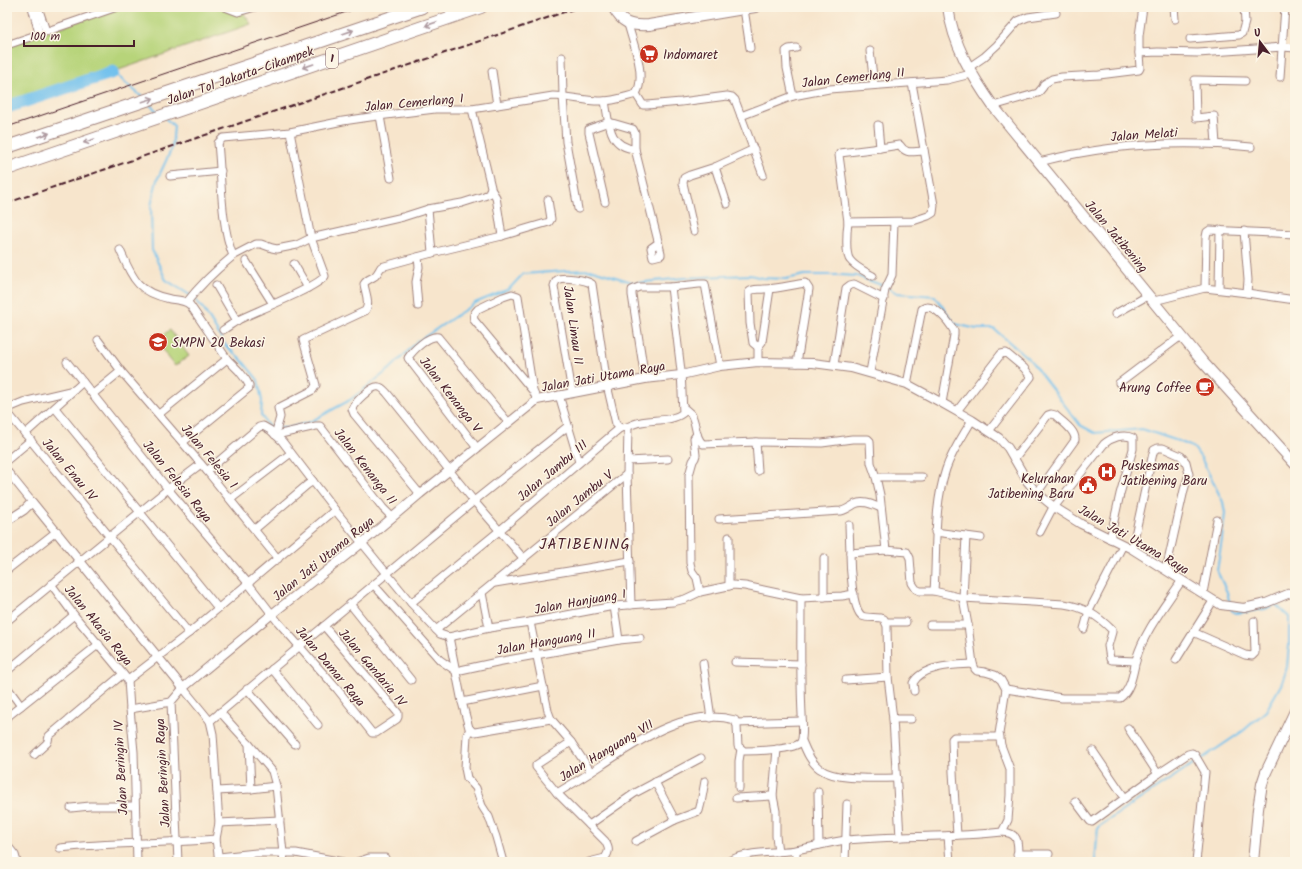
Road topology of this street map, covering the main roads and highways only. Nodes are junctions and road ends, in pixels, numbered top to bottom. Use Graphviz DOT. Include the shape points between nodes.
graph roads {
  1 [pos="422,7"];
  2 [pos="481,7"];
  3 [pos="613,7"];
  4 [pos="755,7"];
  5 [pos="948,7"];
  6 [pos="7,147"];
  7 [pos="7,169"];
  8 [pos="1295,464"];
  9 [pos="1295,711"];
  10 [pos="1292,723"];
  11 [pos="1253,862"];
  6 -- 1 [label="highway, Jalan Tol Jakarta–Cikampek / 1, one-way"];
  2 -- 7 [label="highway, Jalan Tol Jakarta–Cikampek / 1, one-way"];
  3 -- 4 [label="main road" via="628,24 635,26"];
  5 -- 8 [label="main road, Jalan Jatibening" via="954,33 970,71 993,106 1182,336"];
  9 -- 10 [label="main road"];
  10 -- 11 [label="main road" via="1262,784"];
}
